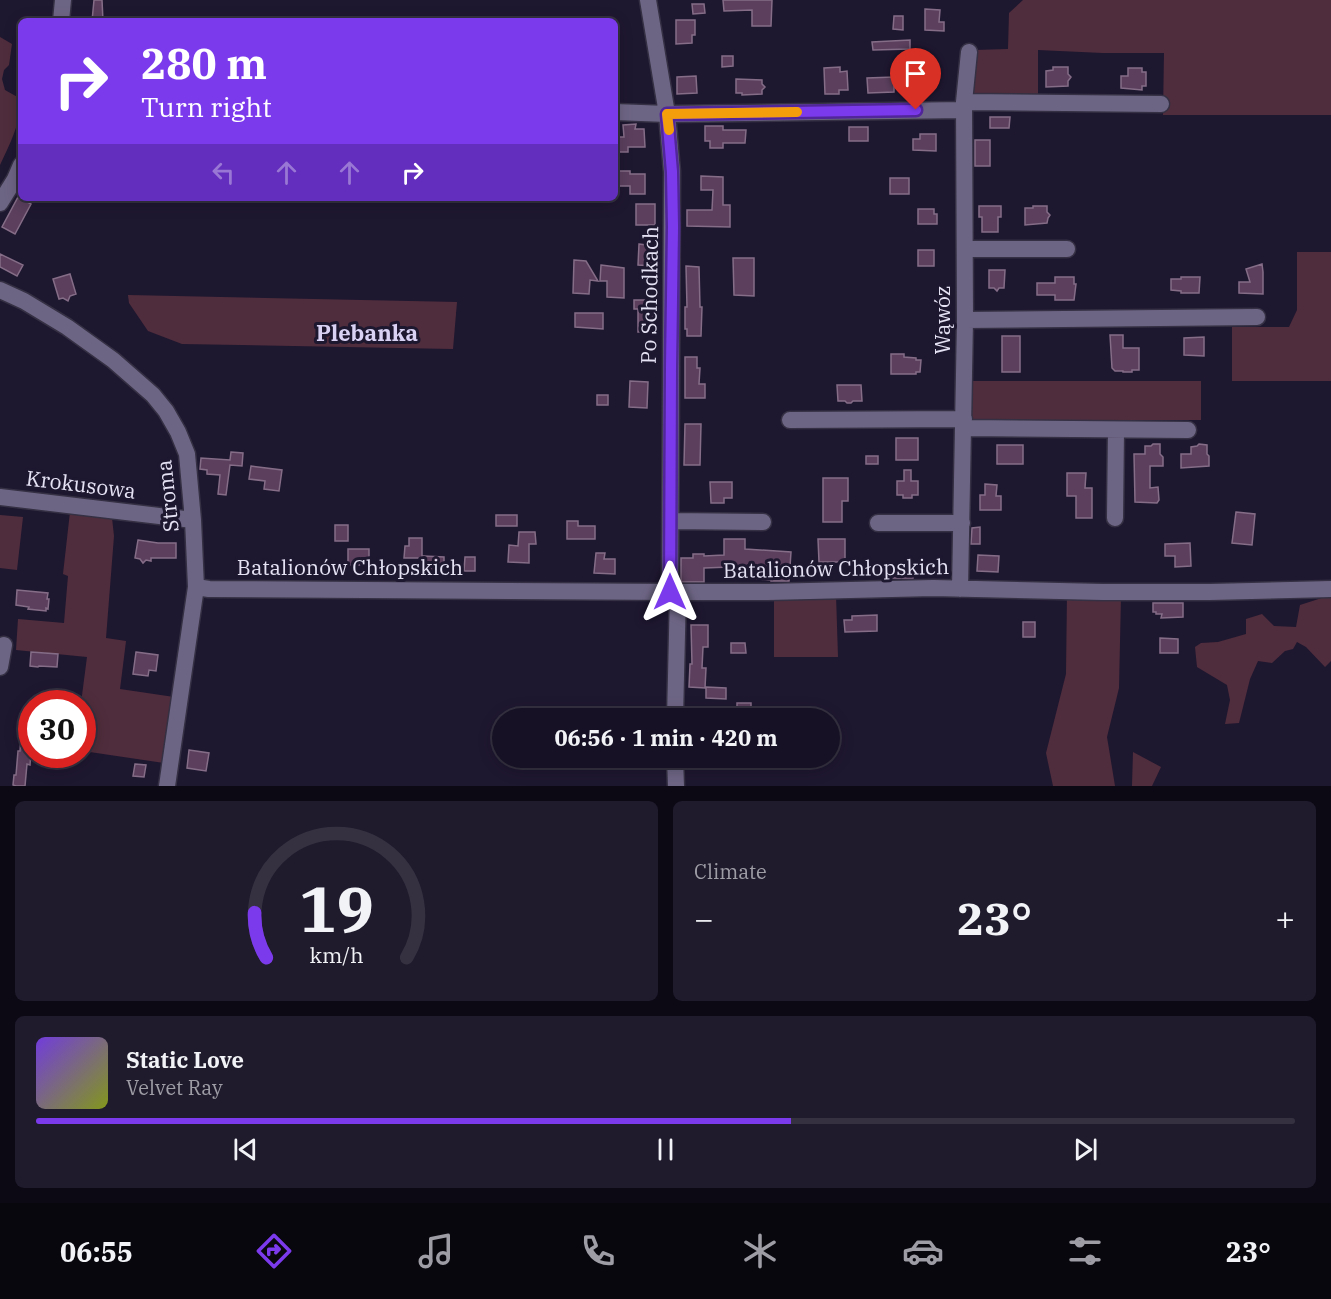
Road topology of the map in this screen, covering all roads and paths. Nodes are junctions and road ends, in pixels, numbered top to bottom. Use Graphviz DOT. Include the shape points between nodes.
graph roads {
  1 [pos="63,0"];
  2 [pos="648,0"];
  3 [pos="61,18"];
  4 [pos="969,52"];
  5 [pos="1161,104"];
  6 [pos="964,106"];
  7 [pos="618,112"];
  8 [pos="667,114"];
  9 [pos="18,172"];
  10 [pos="0,203"];
  11 [pos="965,249"];
  12 [pos="1067,249"];
  13 [pos="0,290"];
  14 [pos="1257,317"];
  15 [pos="965,320"];
  16 [pos="790,420"];
  17 [pos="964,424"];
  18 [pos="1116,430"];
  19 [pos="1188,430"];
  20 [pos="0,497"];
  21 [pos="1115,518"];
  22 [pos="193,520"];
  23 [pos="671,521"];
  24 [pos="763,522"];
  25 [pos="878,523"];
  26 [pos="962,523"];
  27 [pos="196,587"];
  28 [pos="960,589"];
  29 [pos="1331,589"];
  30 [pos="674,592"];
  31 [pos="4,645"];
  32 [pos="0,667"];
  33 [pos="675,708"];
  34 [pos="675,768"];
  35 [pos="167,786"];
  36 [pos="676,786"];
  1 -- 3 [label="street"];
  2 -- 8 [label="street, Po Schodkach"];
  4 -- 6 [label="street, Wąwóz"];
  5 -- 6 [label="street"];
  6 -- 8 [label="street"];
  6 -- 11 [label="street, Wąwóz"];
  7 -- 8 [label="street"];
  8 -- 23 [label="street, Po Schodkach" via="673,227"];
  9 -- 10 [label="street"];
  11 -- 12 [label="street"];
  11 -- 15 [label="street, Wąwóz"];
  13 -- 22 [label="street, Stroma" via="67,327 153,395 166,411 187,454"];
  14 -- 15 [label="street"];
  15 -- 17 [label="street, Wąwóz"];
  16 -- 17 [label="street"];
  17 -- 18 [label="street"];
  17 -- 26 [label="street, Wąwóz"];
  18 -- 19 [label="street"];
  18 -- 21 [label="street"];
  20 -- 22 [label="street, Krokusowa"];
  22 -- 27 [label="street, Stroma"];
  23 -- 24 [label="street"];
  23 -- 30 [label="street, Po Schodkach"];
  25 -- 26 [label="street"];
  26 -- 28 [label="street, Wąwóz"];
  27 -- 30 [label="street, Batalionów Chłopskich"];
  27 -- 35 [label="street, Stroma"];
  28 -- 29 [label="street, Batalionów Chłopskich"];
  28 -- 30 [label="street, Batalionów Chłopskich"];
  30 -- 33 [label="street, Po Schodkach"];
  31 -- 32 [label="street"];
  34 -- 36 [label="street"];
}
